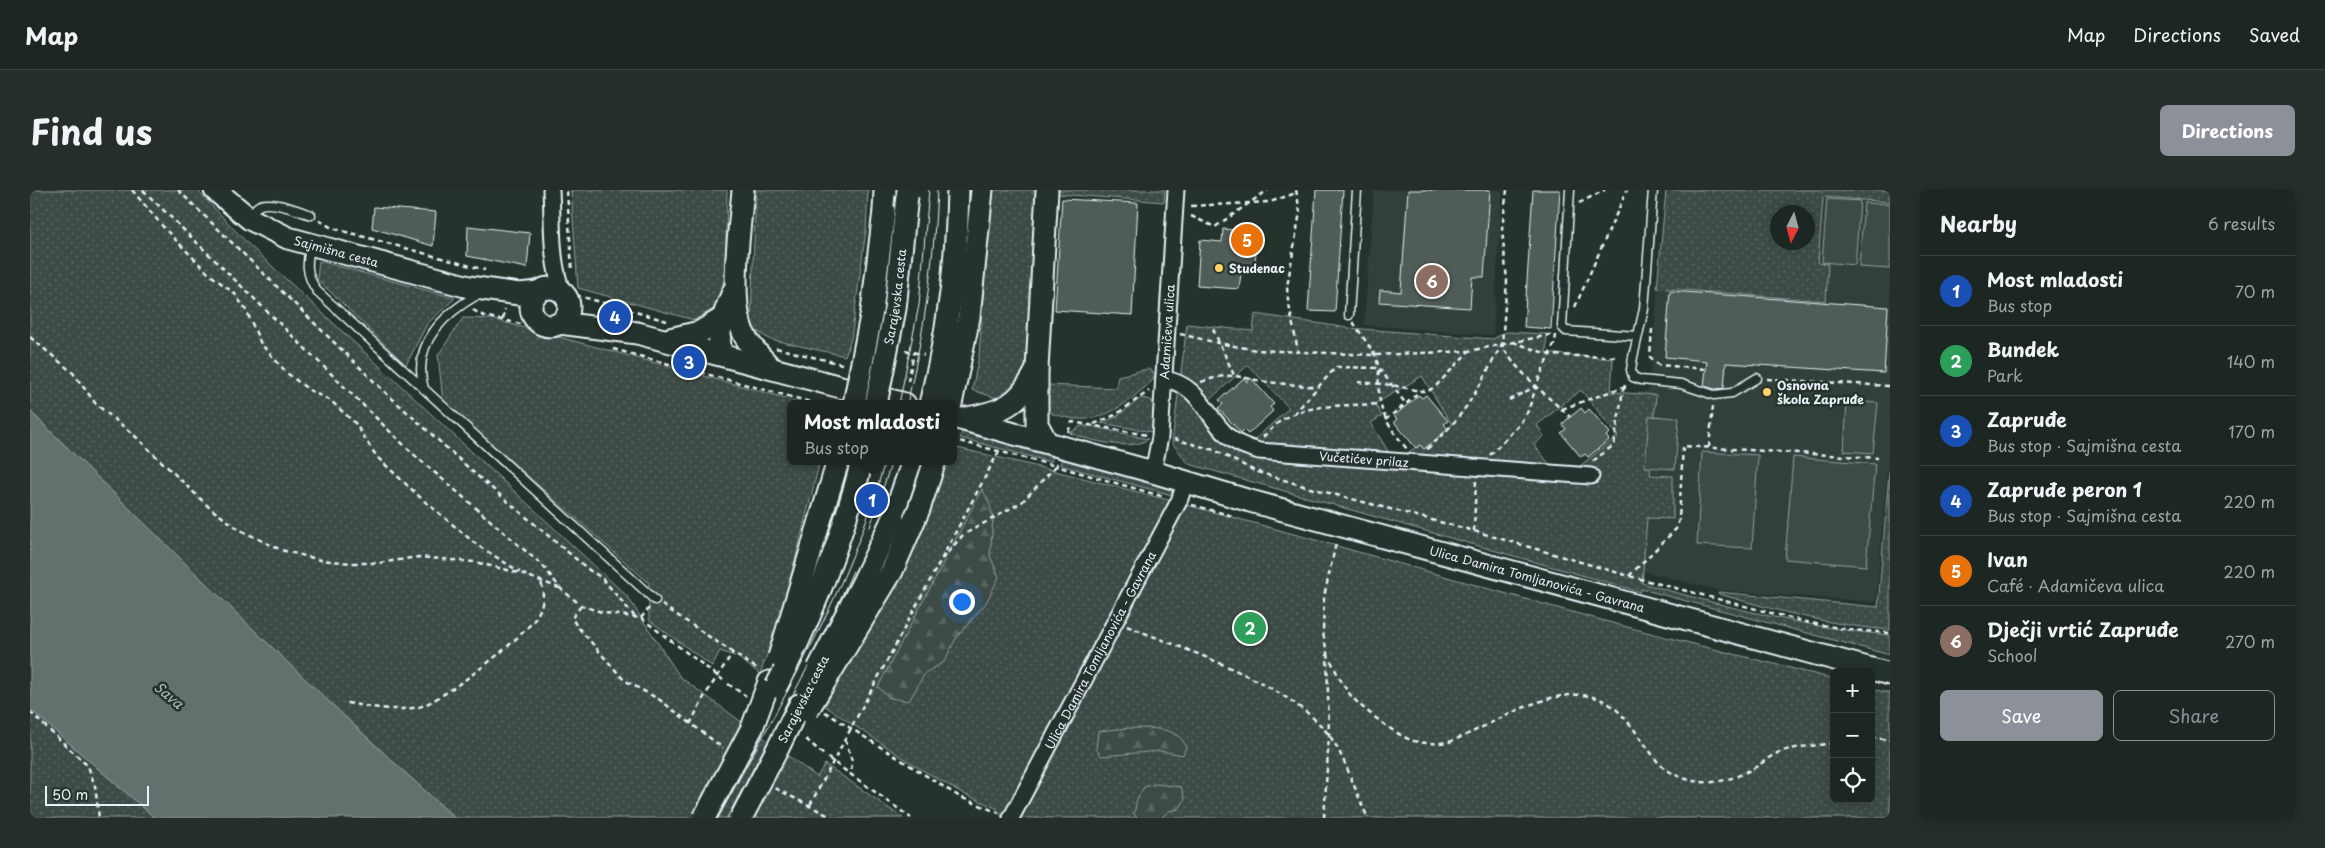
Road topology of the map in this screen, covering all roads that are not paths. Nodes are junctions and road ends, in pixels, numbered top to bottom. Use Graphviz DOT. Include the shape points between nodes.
graph roads {
  1 [pos="215,190"];
  2 [pos="551,190"];
  3 [pos="743,190"];
  4 [pos="885,190"];
  5 [pos="908,190"];
  6 [pos="958,190"];
  7 [pos="982,190"];
  8 [pos="1047,190"];
  9 [pos="1176,190"];
  10 [pos="1357,190"];
  11 [pos="1570,190"];
  12 [pos="1653,190"];
  13 [pos="311,214"];
  14 [pos="250,219"];
  15 [pos="311,245"];
  16 [pos="476,290"];
  17 [pos="557,293"];
  18 [pos="1348,314"];
  19 [pos="731,319"];
  20 [pos="531,322"];
  21 [pos="560,323"];
  22 [pos="667,331"];
  23 [pos="637,332"];
  24 [pos="1637,336"];
  25 [pos="721,354"];
  26 [pos="772,357"];
  27 [pos="1037,369"];
  28 [pos="1758,378"];
  29 [pos="1164,379"];
  30 [pos="424,391"];
  31 [pos="855,400"];
  32 [pos="877,400"];
  33 [pos="894,400"];
  34 [pos="931,400"];
  35 [pos="957,400"];
  36 [pos="957,413"];
  37 [pos="957,414"];
  38 [pos="1052,450"];
  39 [pos="837,465"];
  40 [pos="861,465"];
  41 [pos="912,465"];
  42 [pos="934,465"];
  43 [pos="1154,472"];
  44 [pos="1591,476"];
  45 [pos="1186,481"];
  46 [pos="655,600"];
  47 [pos="1890,674"];
  48 [pos="770,681"];
  49 [pos="809,708"];
  50 [pos="1006,816"];
  51 [pos="704,818"];
  52 [pos="741,818"];
  1 -- 14 [label="main road, Sajmišna cesta"];
  2 -- 17 [label="street"];
  3 -- 19 [label="main road"];
  4 -- 31 [label="main road, Sarajevska cesta, bridge" via="872,311"];
  5 -- 32 [label="main road, Sarajevska cesta, bridge" via="894,309"];
  6 -- 34 [label="main road" via="952,285"];
  7 -- 35 [label="main road"];
  8 -- 27 [label="main road"];
  9 -- 29 [label="street, Adamičeva ulica"];
  10 -- 18 [label="lane"];
  11 -- 24 [label="lane" via="1562,327 1566,331"];
  12 -- 24 [label="lane" via="1644,308"];
  13 -- 14 [label="lane" via="264,204 257,207"];
  14 -- 15 [label="main road, Sajmišna cesta" via="273,233"];
  15 -- 16 [label="main road, Sajmišna cesta"];
  15 -- 30 [label="lane" via="307,273 316,291"];
  16 -- 17 [label="main road, Sajmišna cesta"];
  16 -- 20 [label="main road, Sajmišna cesta" via="516,307"];
  16 -- 30 [label="lane" via="426,342 419,373"];
  17 -- 20 [label="main road" via="534,296"];
  17 -- 21 [label="main road" via="568,313"];
  17 -- 23 [label="main road" via="579,309"];
  19 -- 22 [label="main road" via="693,334"];
  19 -- 25 [label="main road" via="719,339"];
  19 -- 26 [label="main road" via="750,344"];
  20 -- 21 [label="main road" via="548,326"];
  21 -- 23 [label="main road"];
  22 -- 23 [label="main road"];
  22 -- 25 [label="main road"];
  24 -- 28 [label="lane" via="1631,370 1633,377 1641,380 1681,384 1714,395 1732,393"];
  25 -- 26 [label="main road"];
  26 -- 33 [label="main road"];
  27 -- 36 [label="main road" via="1024,393 1009,406 983,415"];
  27 -- 38 [label="main road" via="1037,424"];
  29 -- 43 [label="street, Adamičeva ulica"];
  29 -- 44 [label="street, Vučetićev prilaz" via="1184,384 1228,437 1250,448"];
  30 -- 46 [label="lane"];
  37 -- 38 [label="main road, Ulica Damira Tomljanovića - Gavrana"];
  38 -- 43 [label="main road, Ulica Damira Tomljanovića - Gavrana"];
  39 -- 48 [label="main road, bridge"];
  40 -- 48 [label="main road, bridge" via="830,565 802,634"];
  41 -- 49 [label="main road, Sarajevska cesta, bridge" via="880,548"];
  42 -- 49 [label="main road, Sarajevska cesta, bridge" via="892,571"];
  43 -- 45 [label="main road, Ulica Damira Tomljanovića - Gavrana"];
  45 -- 47 [label="main road, Ulica Damira Tomljanovića - Gavrana" via="1277,509"];
  45 -- 50 [label="street, Ulica Damira Tomljanovića - Gavrana" via="1179,501"];
  48 -- 51 [label="main road, bridge" via="752,728"];
  49 -- 52 [label="main road, Sarajevska cesta, bridge" via="778,748"];
}
